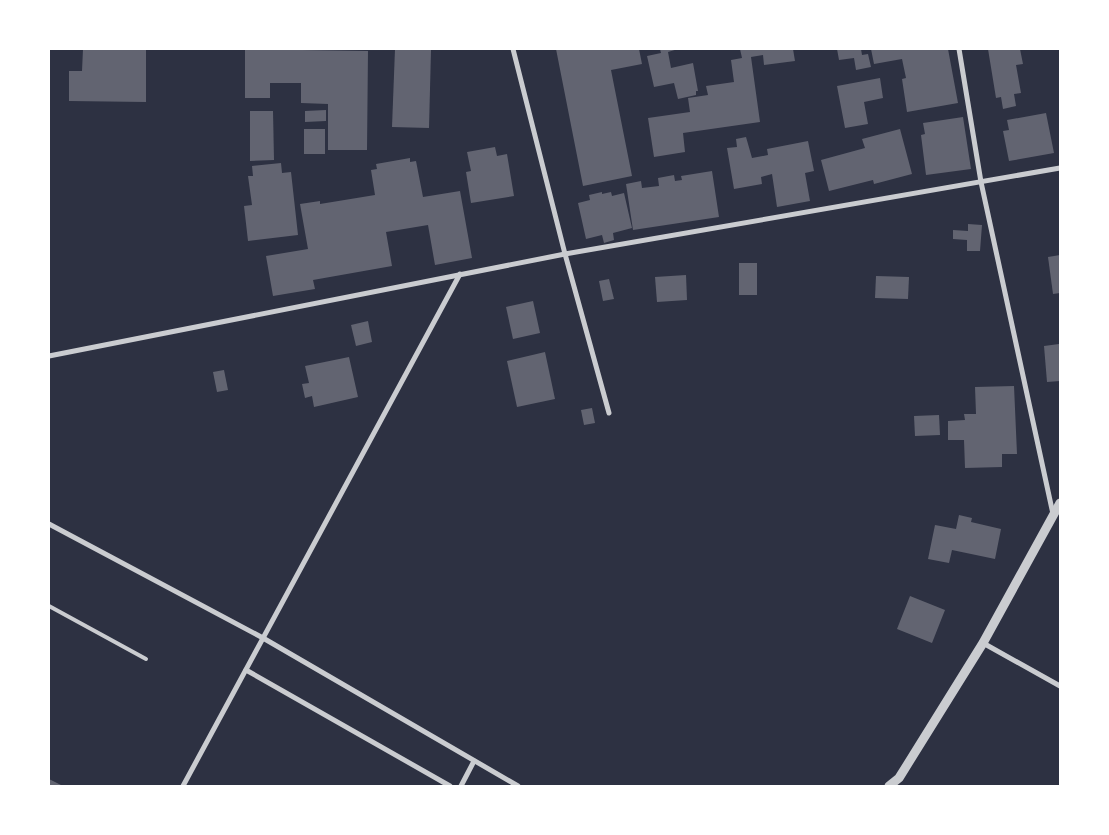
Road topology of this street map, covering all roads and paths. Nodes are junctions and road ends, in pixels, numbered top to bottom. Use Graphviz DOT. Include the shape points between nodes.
graph roads {
  1 [pos="513,49"];
  2 [pos="959,49"];
  3 [pos="1060,168"];
  4 [pos="981,182"];
  5 [pos="565,254"];
  6 [pos="460,274"];
  7 [pos="49,356"];
  8 [pos="609,413"];
  9 [pos="1060,503"];
  10 [pos="1053,515"];
  11 [pos="49,524"];
  12 [pos="49,606"];
  13 [pos="263,638"];
  14 [pos="983,643"];
  15 [pos="146,659"];
  16 [pos="246,670"];
  17 [pos="1060,686"];
  18 [pos="474,761"];
  19 [pos="898,782"];
  20 [pos="183,786"];
  21 [pos="450,786"];
  22 [pos="461,786"];
  23 [pos="518,786"];
  24 [pos="889,786"];
  1 -- 5 [label="street"];
  2 -- 4 [label="street"];
  3 -- 4 [label="street"];
  4 -- 5 [label="street"];
  4 -- 10 [label="street"];
  5 -- 6 [label="street"];
  5 -- 8 [label="street"];
  6 -- 7 [label="street"];
  6 -- 13 [label="street"];
  9 -- 10 [label="street"];
  10 -- 14 [label="street"];
  11 -- 13 [label="street"];
  12 -- 15 [label="lane"];
  13 -- 16 [label="street"];
  13 -- 18 [label="street"];
  14 -- 17 [label="street"];
  14 -- 19 [label="street"];
  16 -- 20 [label="street"];
  16 -- 21 [label="street"];
  18 -- 22 [label="street"];
  18 -- 23 [label="street"];
  19 -- 24 [label="street"];
}
